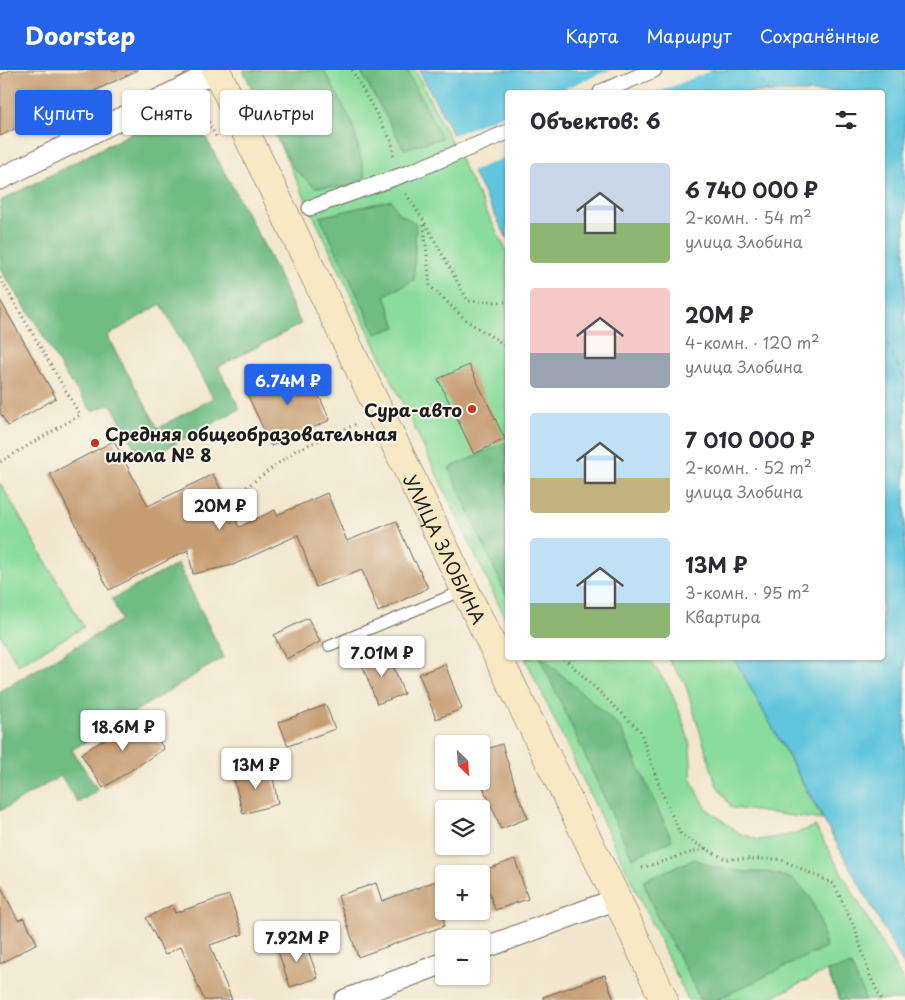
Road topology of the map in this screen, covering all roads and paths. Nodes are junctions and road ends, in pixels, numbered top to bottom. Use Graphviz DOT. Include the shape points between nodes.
graph roads {
  1 [pos="216,70"];
  2 [pos="352,70"];
  3 [pos="654,70"];
  4 [pos="606,90"];
  5 [pos="505,133"];
  6 [pos="392,142"];
  7 [pos="395,178"];
  8 [pos="0,179"];
  9 [pos="310,208"];
  10 [pos="424,222"];
  11 [pos="0,278"];
  12 [pos="505,302"];
  13 [pos="505,345"];
  14 [pos="357,424"];
  15 [pos="0,462"];
  16 [pos="231,522"];
  17 [pos="466,590"];
  18 [pos="329,646"];
  19 [pos="566,660"];
  20 [pos="705,848"];
  21 [pos="642,868"];
  22 [pos="617,899"];
  23 [pos="490,947"];
  24 [pos="435,966"];
  25 [pos="345,1000"];
  26 [pos="664,1000"];
  27 [pos="882,1000"];
  1 -- 8 [label="street"];
  1 -- 17 [label="main road, УЛИЦА ЗЛОБИНА"];
  2 -- 6 [label="path"];
  3 -- 4 [label="street"];
  5 -- 7 [label="street"];
  7 -- 9 [label="street"];
  7 -- 10 [label="path"];
  10 -- 12 [label="path" via="468,302"];
  10 -- 13 [label="path" via="430,286 468,321"];
  11 -- 15 [label="path" via="80,415"];
  14 -- 16 [label="path" via="296,450 244,489 238,512"];
  17 -- 18 [label="lane"];
  17 -- 22 [label="main road, УЛИЦА ЗЛОБИНА"];
  19 -- 20 [label="path" via="640,731 662,794 681,835"];
  20 -- 21 [label="path"];
  20 -- 27 [label="path" via="725,859 780,859 834,884"];
  22 -- 23 [label="street"];
  22 -- 26 [label="main road, УЛИЦА ЗЛОБИНА"];
  24 -- 25 [label="street"];
}
